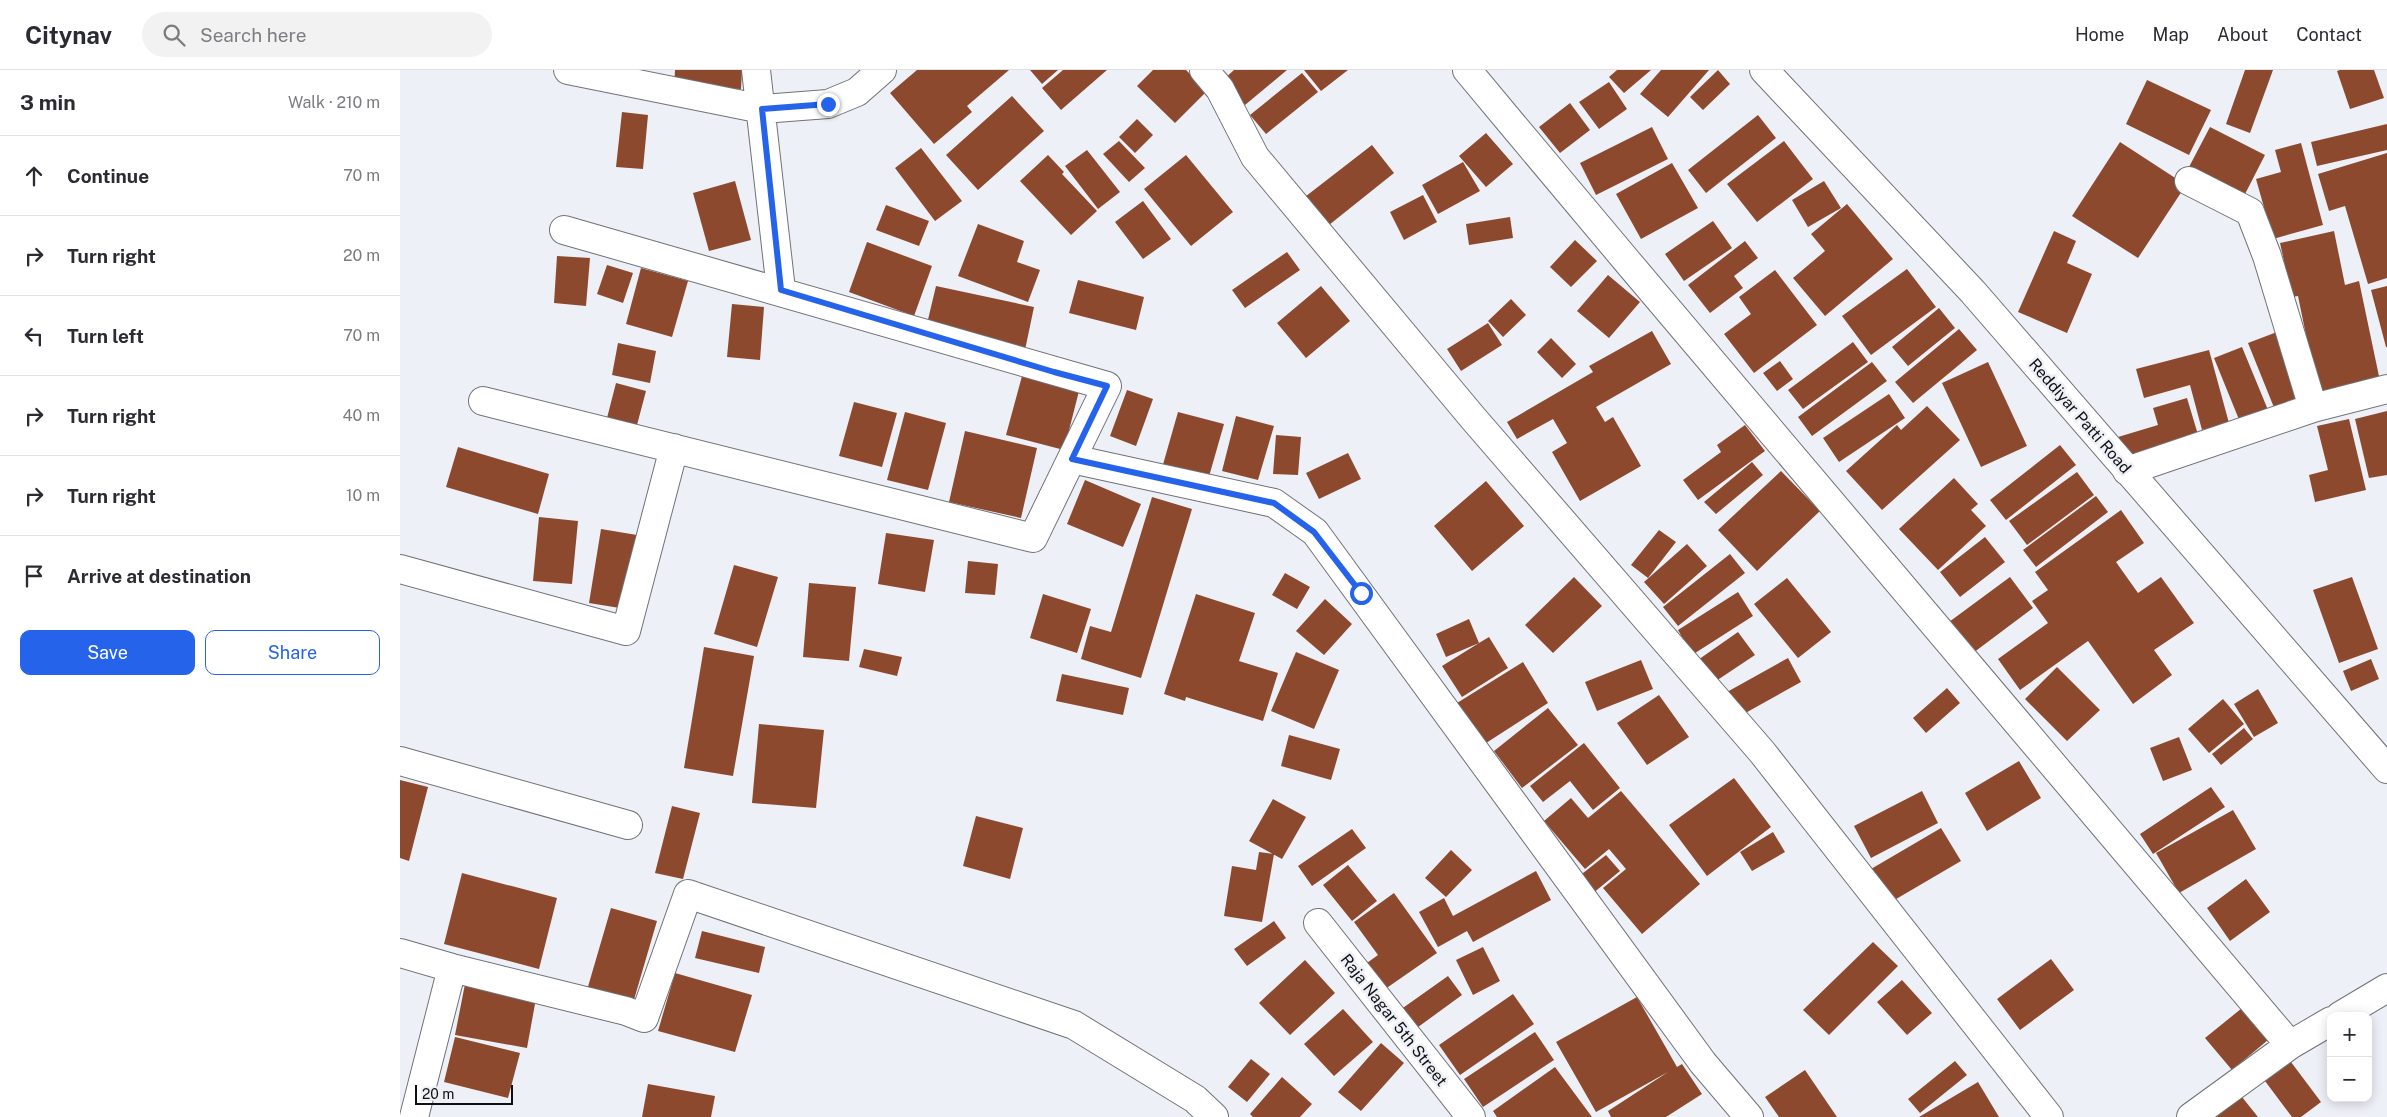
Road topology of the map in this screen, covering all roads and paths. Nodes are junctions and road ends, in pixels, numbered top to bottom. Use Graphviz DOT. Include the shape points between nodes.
graph roads {
  1 [pos="568,70"];
  2 [pos="756,70"];
  3 [pos="882,70"];
  4 [pos="1204,70"];
  5 [pos="1467,70"];
  6 [pos="1764,70"];
  7 [pos="762,109"];
  8 [pos="2188,181"];
  9 [pos="564,230"];
  10 [pos="781,290"];
  11 [pos="2387,389"];
  12 [pos="483,401"];
  13 [pos="2313,408"];
  14 [pos="674,448"];
  15 [pos="1072,459"];
  16 [pos="2127,471"];
  17 [pos="400,569"];
  18 [pos="400,761"];
  19 [pos="2387,769"];
  20 [pos="628,825"];
  21 [pos="1318,923"];
  22 [pos="400,953"];
  23 [pos="452,968"];
  24 [pos="2387,988"];
  25 [pos="2347,1012"];
  26 [pos="2327,1023"];
  27 [pos="2290,1045"];
  28 [pos="414,1117"];
  29 [pos="1214,1117"];
  30 [pos="1470,1117"];
  31 [pos="1749,1117"];
  32 [pos="2048,1117"];
  33 [pos="2191,1117"];
  1 -- 7 [label="street"];
  2 -- 7 [label="street"];
  3 -- 7 [label="street" via="857,92 828,104"];
  4 -- 32 [label="street" via="1220,89 1255,157 1473,418 1762,752"];
  5 -- 27 [label="street" via="1665,309 2038,744"];
  6 -- 16 [label="street, Reddiyar Patti Road" via="1973,292"];
  7 -- 10 [label="street"];
  8 -- 13 [label="street" via="2250,212 2267,256"];
  9 -- 10 [label="street"];
  10 -- 15 [label="street" via="1107,386"];
  11 -- 13 [label="street"];
  12 -- 14 [label="street"];
  13 -- 16 [label="street"];
  14 -- 15 [label="street" via="1033,538"];
  14 -- 17 [label="street" via="626,631"];
  15 -- 31 [label="street" via="1274,503 1314,532 1703,1063"];
  16 -- 19 [label="street, Reddiyar Patti Road"];
  18 -- 20 [label="street"];
  21 -- 30 [label="street, Raja Nagar 5th Street"];
  22 -- 23 [label="street"];
  23 -- 28 [label="street"];
  23 -- 29 [label="street" via="644,1018 688,894 1074,1025 1195,1099"];
  24 -- 25 [label="street"];
  26 -- 27 [label="street"];
  27 -- 33 [label="street"];
}
